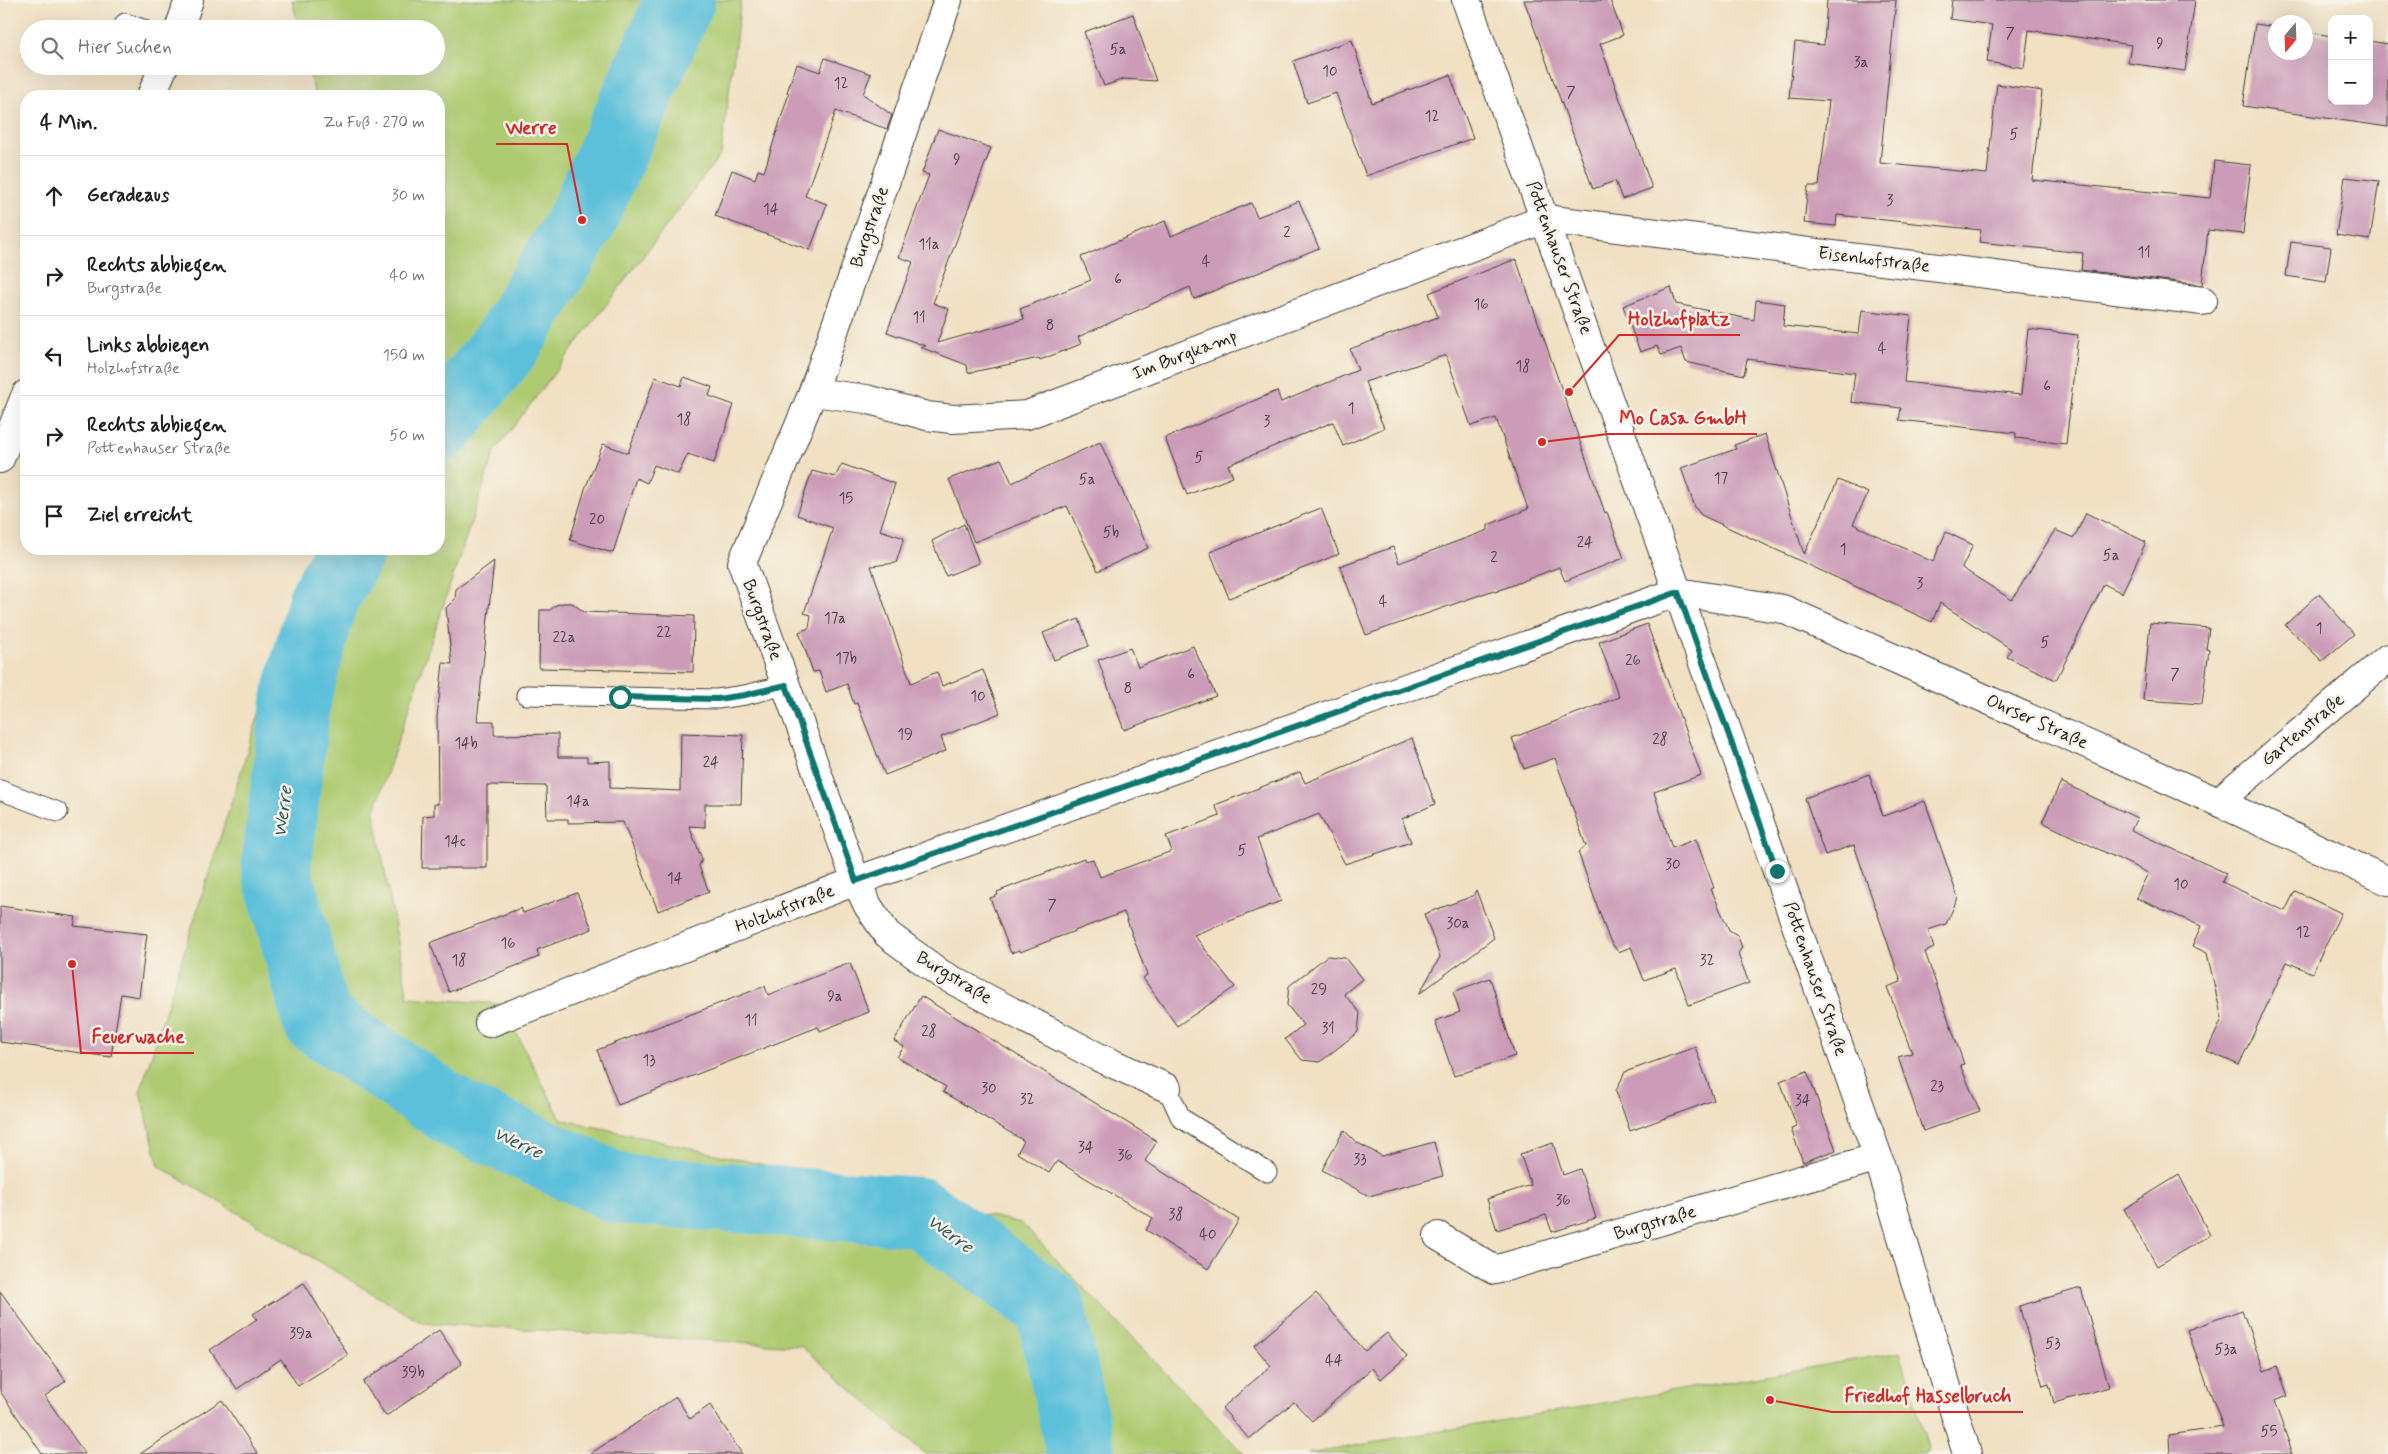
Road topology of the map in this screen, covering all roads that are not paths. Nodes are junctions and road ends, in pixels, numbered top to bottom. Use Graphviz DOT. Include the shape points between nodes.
graph roads {
  1 [pos="189,0"];
  2 [pos="948,0"];
  3 [pos="1466,0"];
  4 [pos="182,20"];
  5 [pos="160,75"];
  6 [pos="154,90"];
  7 [pos="1545,219"];
  8 [pos="2203,302"];
  9 [pos="813,392"];
  10 [pos="20,409"];
  11 [pos="0,459"];
  12 [pos="1678,592"];
  13 [pos="2388,658"];
  14 [pos="786,685"];
  15 [pos="526,695"];
  16 [pos="0,790"];
  17 [pos="2218,802"];
  18 [pos="58,812"];
  19 [pos="2388,880"];
  20 [pos="856,881"];
  21 [pos="489,1023"];
  22 [pos="1167,1088"];
  23 [pos="1878,1158"];
  24 [pos="1267,1172"];
  25 [pos="1438,1236"];
  26 [pos="1967,1454"];
  1 -- 4 [label="street"];
  2 -- 9 [label="street, Burgstraße"];
  3 -- 7 [label="street, Pottenhauser Straße"];
  5 -- 6 [label="street"];
  7 -- 8 [label="street, Eisenhofstraße"];
  7 -- 9 [label="street, Im Burgkamp" via="1027,415 952,420 866,400"];
  7 -- 12 [label="street, Pottenhauser Straße"];
  9 -- 14 [label="street, Burgstraße" via="742,563"];
  10 -- 11 [label="street"];
  12 -- 17 [label="street, Ohrser Straße" via="1783,610"];
  12 -- 20 [label="street, Holzhofstraße"];
  12 -- 23 [label="street, Pottenhauser Straße"];
  13 -- 17 [label="street, Gartenstraße"];
  14 -- 15 [label="lane" via="717,699"];
  14 -- 20 [label="street, Burgstraße"];
  16 -- 18 [label="lane"];
  17 -- 19 [label="street, Ohrser Straße"];
  20 -- 21 [label="street, Holzhofstraße"];
  20 -- 22 [label="street, Burgstraße" via="887,934 941,974 1098,1057"];
  22 -- 24 [label="lane" via="1181,1118"];
  23 -- 25 [label="street, Burgstraße" via="1495,1270"];
  23 -- 26 [label="street, Pottenhauser Straße"];
}
